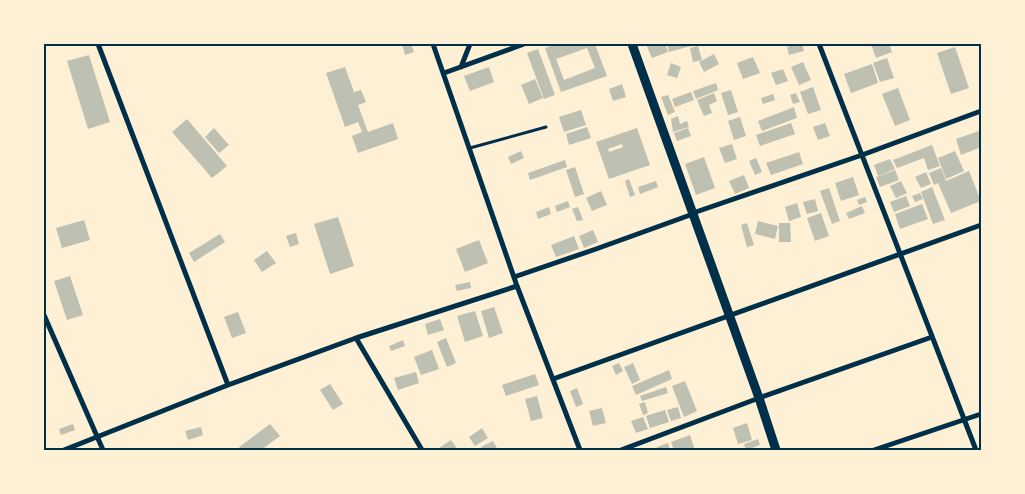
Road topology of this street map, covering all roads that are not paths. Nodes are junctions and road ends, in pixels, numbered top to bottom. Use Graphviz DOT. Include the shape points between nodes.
graph roads {
  1 [pos="98,44"];
  2 [pos="433,44"];
  3 [pos="470,44"];
  4 [pos="524,44"];
  5 [pos="632,44"];
  6 [pos="819,44"];
  7 [pos="461,67"];
  8 [pos="444,73"];
  9 [pos="981,111"];
  10 [pos="546,127"];
  11 [pos="470,148"];
  12 [pos="862,155"];
  13 [pos="693,214"];
  14 [pos="981,225"];
  15 [pos="900,254"];
  16 [pos="514,277"];
  17 [pos="518,286"];
  18 [pos="44,315"];
  19 [pos="730,317"];
  20 [pos="932,337"];
  21 [pos="356,338"];
  22 [pos="553,379"];
  23 [pos="228,385"];
  24 [pos="759,398"];
  25 [pos="981,414"];
  26 [pos="964,420"];
  27 [pos="98,437"];
  28 [pos="64,450"];
  29 [pos="103,450"];
  30 [pos="422,450"];
  31 [pos="580,450"];
  32 [pos="621,450"];
  33 [pos="776,450"];
  34 [pos="874,450"];
  35 [pos="976,450"];
  1 -- 23 [label="street"];
  2 -- 8 [label="street"];
  3 -- 7 [label="street"];
  4 -- 7 [label="street"];
  5 -- 13 [label="main road"];
  6 -- 12 [label="street"];
  7 -- 8 [label="street"];
  8 -- 11 [label="street"];
  9 -- 12 [label="street"];
  10 -- 11 [label="lane"];
  11 -- 16 [label="street"];
  12 -- 13 [label="street"];
  12 -- 15 [label="street"];
  13 -- 16 [label="street"];
  13 -- 19 [label="main road"];
  14 -- 15 [label="street"];
  15 -- 19 [label="street"];
  15 -- 20 [label="street"];
  16 -- 17 [label="street"];
  17 -- 21 [label="street"];
  17 -- 22 [label="street"];
  18 -- 27 [label="street"];
  19 -- 22 [label="street"];
  19 -- 24 [label="main road"];
  20 -- 24 [label="street"];
  20 -- 26 [label="street"];
  21 -- 23 [label="street"];
  21 -- 30 [label="street"];
  22 -- 31 [label="street"];
  23 -- 27 [label="street"];
  24 -- 32 [label="street"];
  24 -- 33 [label="main road"];
  25 -- 26 [label="street"];
  26 -- 34 [label="street"];
  26 -- 35 [label="street"];
  27 -- 28 [label="street"];
  27 -- 29 [label="street"];
}
